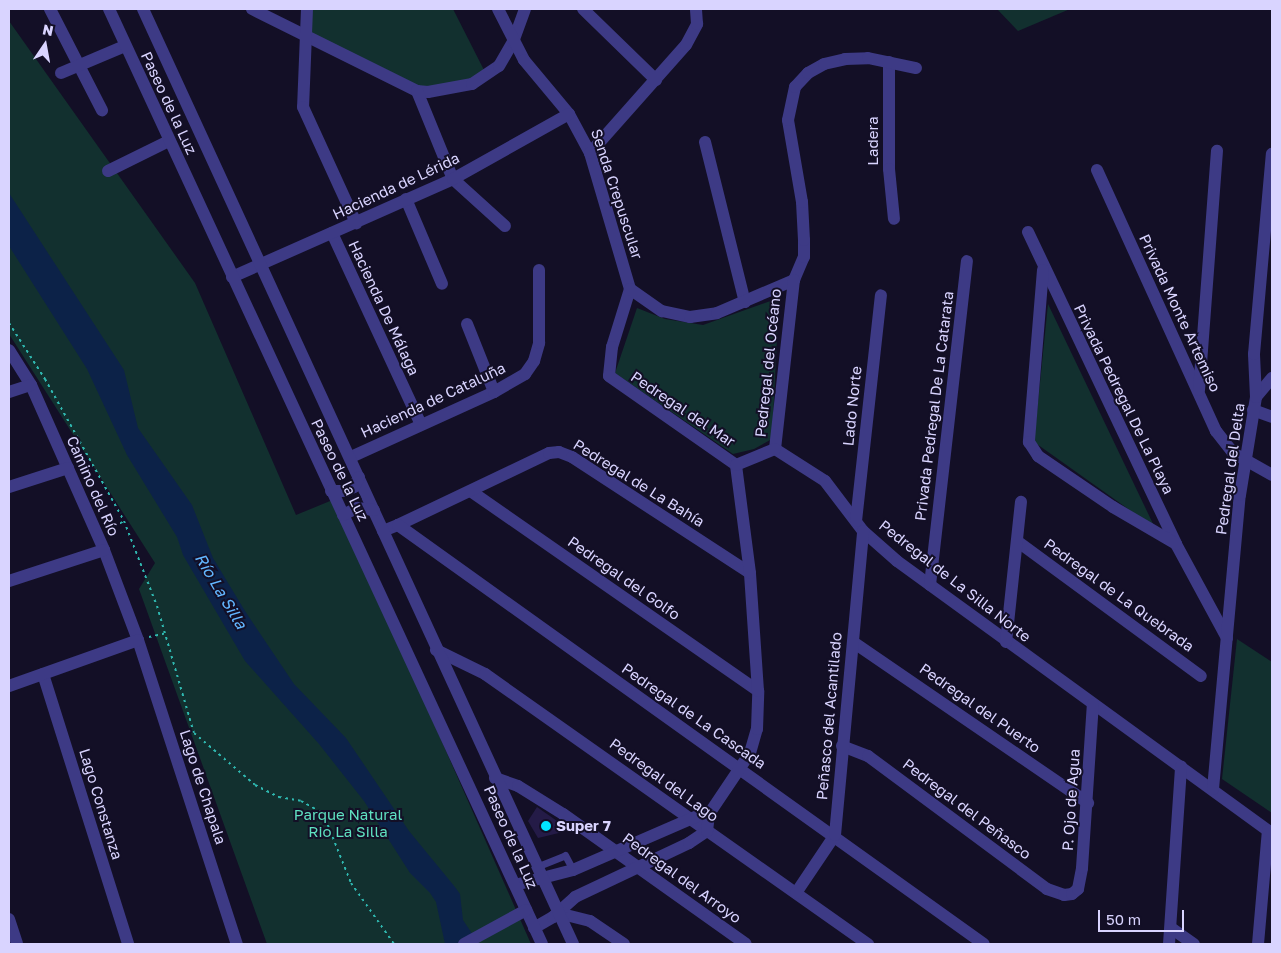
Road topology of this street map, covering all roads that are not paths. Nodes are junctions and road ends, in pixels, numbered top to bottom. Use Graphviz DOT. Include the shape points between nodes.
graph roads {
  1 [pos="50,9"];
  2 [pos="109,9"];
  3 [pos="143,9"];
  4 [pos="252,9"];
  5 [pos="307,9"];
  6 [pos="498,9"];
  7 [pos="525,9"];
  8 [pos="584,9"];
  9 [pos="696,9"];
  10 [pos="306,34"];
  11 [pos="514,42"];
  12 [pos="125,46"];
  13 [pos="889,62"];
  14 [pos="78,65"];
  15 [pos="916,68"];
  16 [pos="61,73"];
  17 [pos="656,80"];
  18 [pos="417,91"];
  19 [pos="102,110"];
  20 [pos="569,114"];
  21 [pos="169,141"];
  22 [pos="705,142"];
  23 [pos="1218,151"];
  24 [pos="590,153"];
  25 [pos="1272,154"];
  26 [pos="1097,170"];
  27 [pos="108,172"];
  28 [pos="453,179"];
  29 [pos="406,199"];
  30 [pos="894,220"];
  31 [pos="356,223"];
  32 [pos="505,226"];
  33 [pos="1028,232"];
  34 [pos="332,234"];
  35 [pos="967,261"];
  36 [pos="261,266"];
  37 [pos="1043,268"];
  38 [pos="539,270"];
  39 [pos="232,277"];
  40 [pos="794,280"];
  41 [pos="442,284"];
  42 [pos="630,289"];
  43 [pos="881,295"];
  44 [pos="745,302"];
  45 [pos="467,324"];
  46 [pos="9,350"];
  47 [pos="1272,378"];
  48 [pos="31,385"];
  49 [pos="1198,391"];
  50 [pos="9,392"];
  51 [pos="494,392"];
  52 [pos="1256,397"];
  53 [pos="1253,410"];
  54 [pos="1272,417"];
  55 [pos="420,423"];
  56 [pos="775,450"];
  57 [pos="351,457"];
  58 [pos="1245,460"];
  59 [pos="736,465"];
  60 [pos="68,468"];
  61 [pos="1272,475"];
  62 [pos="359,477"];
  63 [pos="9,487"];
  64 [pos="331,491"];
  65 [pos="472,492"];
  66 [pos="1021,502"];
  67 [pos="374,510"];
  68 [pos="343,515"];
  69 [pos="398,525"];
  70 [pos="860,526"];
  71 [pos="383,531"];
  72 [pos="1016,541"];
  73 [pos="101,544"];
  74 [pos="1176,544"];
  75 [pos="750,573"];
  76 [pos="9,581"];
  77 [pos="930,586"];
  78 [pos="1227,638"];
  79 [pos="138,640"];
  80 [pos="853,642"];
  81 [pos="1006,642"];
  82 [pos="436,650"];
  83 [pos="43,674"];
  84 [pos="1201,676"];
  85 [pos="9,686"];
  86 [pos="758,691"];
  87 [pos="1093,704"];
  88 [pos="842,746"];
  89 [pos="1181,766"];
  90 [pos="740,769"];
  91 [pos="495,778"];
  92 [pos="1213,789"];
  93 [pos="1088,803"];
  94 [pos="709,814"];
  95 [pos="690,818"];
  96 [pos="706,831"];
  97 [pos="1270,831"];
  98 [pos="834,835"];
  99 [pos="617,851"];
  100 [pos="639,867"];
  101 [pos="573,870"];
  102 [pos="538,873"];
  103 [pos="515,885"];
  104 [pos="796,893"];
  105 [pos="1072,894"];
  106 [pos="1267,897"];
  107 [pos="522,913"];
  108 [pos="558,913"];
  109 [pos="9,920"];
  110 [pos="534,928"];
  111 [pos="1171,928"];
  112 [pos="17,944"];
  113 [pos="128,944"];
  114 [pos="237,944"];
  115 [pos="464,944"];
  116 [pos="542,944"];
  117 [pos="573,944"];
  118 [pos="624,944"];
  119 [pos="746,944"];
  120 [pos="868,944"];
  121 [pos="984,944"];
  122 [pos="1169,944"];
  123 [pos="1194,944"];
  124 [pos="1258,944"];
  1 -- 14 [label="street"];
  2 -- 12 [label="street, Paseo de la Luz"];
  3 -- 36 [label="street, Paseo de la Luz"];
  4 -- 10 [label="street"];
  5 -- 10 [label="street"];
  6 -- 11 [label="street, Senda Crepuscular"];
  7 -- 11 [label="street"];
  8 -- 17 [label="street"];
  9 -- 17 [label="street" via="698,24 692,36"];
  10 -- 18 [label="street"];
  10 -- 31 [label="street" via="303,107"];
  11 -- 18 [label="street" via="500,66 472,84 444,92"];
  11 -- 20 [label="street, Senda Crepuscular" via="524,60"];
  12 -- 14 [label="street"];
  12 -- 21 [label="street, Paseo de la Luz"];
  13 -- 15 [label="street, Pedregal del Océano"];
  13 -- 30 [label="street, Ladera" via="889,169"];
  13 -- 40 [label="street, Pedregal del Océano" via="868,58 824,64 808,73 795,87 788,120 802,202 804,257"];
  14 -- 16 [label="street"];
  14 -- 19 [label="street"];
  17 -- 24 [label="street"];
  18 -- 28 [label="street"];
  20 -- 24 [label="street, Senda Crepuscular"];
  20 -- 28 [label="street, Hacienda de Lérida"];
  21 -- 27 [label="street"];
  21 -- 39 [label="street, Paseo de la Luz"];
  22 -- 44 [label="street"];
  23 -- 49 [label="street"];
  24 -- 42 [label="street, Senda Crepuscular"];
  25 -- 52 [label="street, Pedregal del Delta" via="1255,345"];
  26 -- 49 [label="street, Privada Monte Artemiso"];
  28 -- 29 [label="street, Hacienda de Lérida"];
  28 -- 32 [label="street"];
  29 -- 31 [label="street, Hacienda de Lérida"];
  29 -- 41 [label="street"];
  31 -- 34 [label="street, Hacienda de Lérida"];
  33 -- 37 [label="street, Privada Pedregal De La Playa"];
  34 -- 36 [label="street, Hacienda de Lérida"];
  34 -- 55 [label="street, Hacienda De Málaga"];
  35 -- 77 [label="street, Privada Pedregal De La Catarata"];
  36 -- 39 [label="street, Hacienda de Lérida"];
  36 -- 57 [label="street, Paseo de la Luz"];
  37 -- 74 [label="street, Privada Pedregal De La Playa"];
  37 -- 74 [label="street, Privada Pedregal De La Playa" via="1029,442 1038,456"];
  38 -- 51 [label="street, Hacienda de Cataluña" via="539,343 534,362 525,374"];
  39 -- 64 [label="street, Paseo de la Luz"];
  40 -- 44 [label="street, Pedregal del Océano"];
  40 -- 56 [label="street, Pedregal del Océano"];
  42 -- 44 [label="street, Pedregal del Océano" via="662,311 681,316 700,317"];
  42 -- 59 [label="street, Pedregal del Mar" via="612,348 608,372 612,380"];
  43 -- 70 [label="street, Lado Norte"];
  45 -- 51 [label="street"];
  46 -- 48 [label="street, Camino del Río"];
  47 -- 52 [label="street"];
  48 -- 50 [label="street"];
  48 -- 60 [label="street, Camino del Río"];
  49 -- 58 [label="street, Privada Monte Artemiso" via="1224,443"];
  51 -- 55 [label="street, Hacienda de Cataluña"];
  52 -- 53 [label="street, Pedregal del Delta"];
  53 -- 54 [label="street"];
  53 -- 58 [label="street, Pedregal del Delta"];
  55 -- 57 [label="street, Hacienda de Cataluña"];
  56 -- 59 [label="street"];
  56 -- 70 [label="street, Pedregal de La Silla Norte" via="825,482"];
  57 -- 62 [label="street, Paseo de la Luz"];
  58 -- 61 [label="street, Privada Monte Artemiso"];
  58 -- 78 [label="street, Pedregal del Delta"];
  59 -- 75 [label="street"];
  60 -- 63 [label="street"];
  60 -- 73 [label="street, Camino del Río"];
  62 -- 64 [label="street" via="354,487 346,491"];
  62 -- 67 [label="street, Paseo de la Luz"];
  64 -- 68 [label="street, Paseo de la Luz"];
  65 -- 69 [label="street, Pedregal de La Bahía"];
  65 -- 75 [label="street, Pedregal de La Bahía" via="549,453 564,453"];
  65 -- 86 [label="street, Pedregal del Golfo"];
  66 -- 72 [label="street"];
  67 -- 68 [label="street" via="358,508"];
  67 -- 71 [label="street, Paseo de la Luz"];
  68 -- 103 [label="street, Paseo de la Luz"];
  69 -- 71 [label="street"];
  69 -- 90 [label="street, Pedregal de La Cascada"];
  70 -- 77 [label="street, Pedregal de La Silla Norte"];
  70 -- 80 [label="street, Peñasco del Acantilado"];
  71 -- 82 [label="street, Paseo de la Luz"];
  72 -- 81 [label="street"];
  72 -- 84 [label="street, Pedregal de La Quebrada"];
  73 -- 76 [label="street"];
  73 -- 79 [label="street, Camino del Río"];
  74 -- 78 [label="street, Privada Pedregal De La Playa"];
  75 -- 86 [label="street"];
  77 -- 81 [label="street, Pedregal de La Silla Norte"];
  78 -- 92 [label="street, Pedregal del Delta"];
  79 -- 83 [label="street"];
  79 -- 114 [label="street, Lago de Chapala"];
  80 -- 88 [label="street, Peñasco del Acantilado"];
  80 -- 93 [label="street, Pedregal del Puerto"];
  81 -- 87 [label="street, Pedregal de La Silla Norte"];
  82 -- 91 [label="street, Paseo de la Luz"];
  82 -- 95 [label="street, Pedregal del Lago" via="485,674"];
  83 -- 85 [label="street"];
  83 -- 113 [label="street, Lago Constanza"];
  86 -- 90 [label="street" via="758,729 750,753"];
  87 -- 89 [label="street, Pedregal de La Silla Norte"];
  87 -- 93 [label="street, P. Ojo de Agua"];
  88 -- 98 [label="street, Peñasco del Acantilado"];
  88 -- 105 [label="street, Pedregal del Peñasco" via="868,756 1047,889 1057,894"];
  89 -- 92 [label="street, Pedregal de La Silla Norte"];
  89 -- 111 [label="street"];
  90 -- 94 [label="street"];
  90 -- 98 [label="street, Pedregal de La Cascada"];
  91 -- 99 [label="street, Pedregal del Arroyo" via="531,793"];
  91 -- 102 [label="street, Paseo de la Luz"];
  92 -- 97 [label="street, Pedregal de La Silla Norte"];
  93 -- 105 [label="street, P. Ojo de Agua" via="1081,880"];
  94 -- 95 [label="street"];
  94 -- 96 [label="street"];
  95 -- 96 [label="street, Pedregal del Lago"];
  95 -- 99 [label="street"];
  96 -- 100 [label="street"];
  96 -- 104 [label="street, Pedregal del Lago"];
  97 -- 106 [label="street"];
  98 -- 104 [label="street, Peñasco del Acantilado"];
  98 -- 121 [label="street, Pedregal de La Cascada"];
  99 -- 100 [label="street, Pedregal del Arroyo"];
  99 -- 101 [label="street"];
  100 -- 108 [label="street" via="574,897"];
  100 -- 119 [label="street, Pedregal del Arroyo"];
  101 -- 102 [label="street" via="552,878"];
  101 -- 102 [label="lane" via="565,855"];
  102 -- 103 [label="street"];
  102 -- 108 [label="street, Paseo de la Luz"];
  103 -- 107 [label="street, Paseo de la Luz"];
  104 -- 120 [label="street, Pedregal del Lago"];
  106 -- 124 [label="street"];
  107 -- 110 [label="street, Paseo de la Luz"];
  107 -- 115 [label="street"];
  108 -- 110 [label="street"];
  108 -- 117 [label="street, Paseo de la Luz"];
  108 -- 118 [label="street" via="590,921"];
  109 -- 112 [label="street"];
  110 -- 116 [label="street, Paseo de la Luz"];
  111 -- 122 [label="street"];
  111 -- 123 [label="street"];
}
